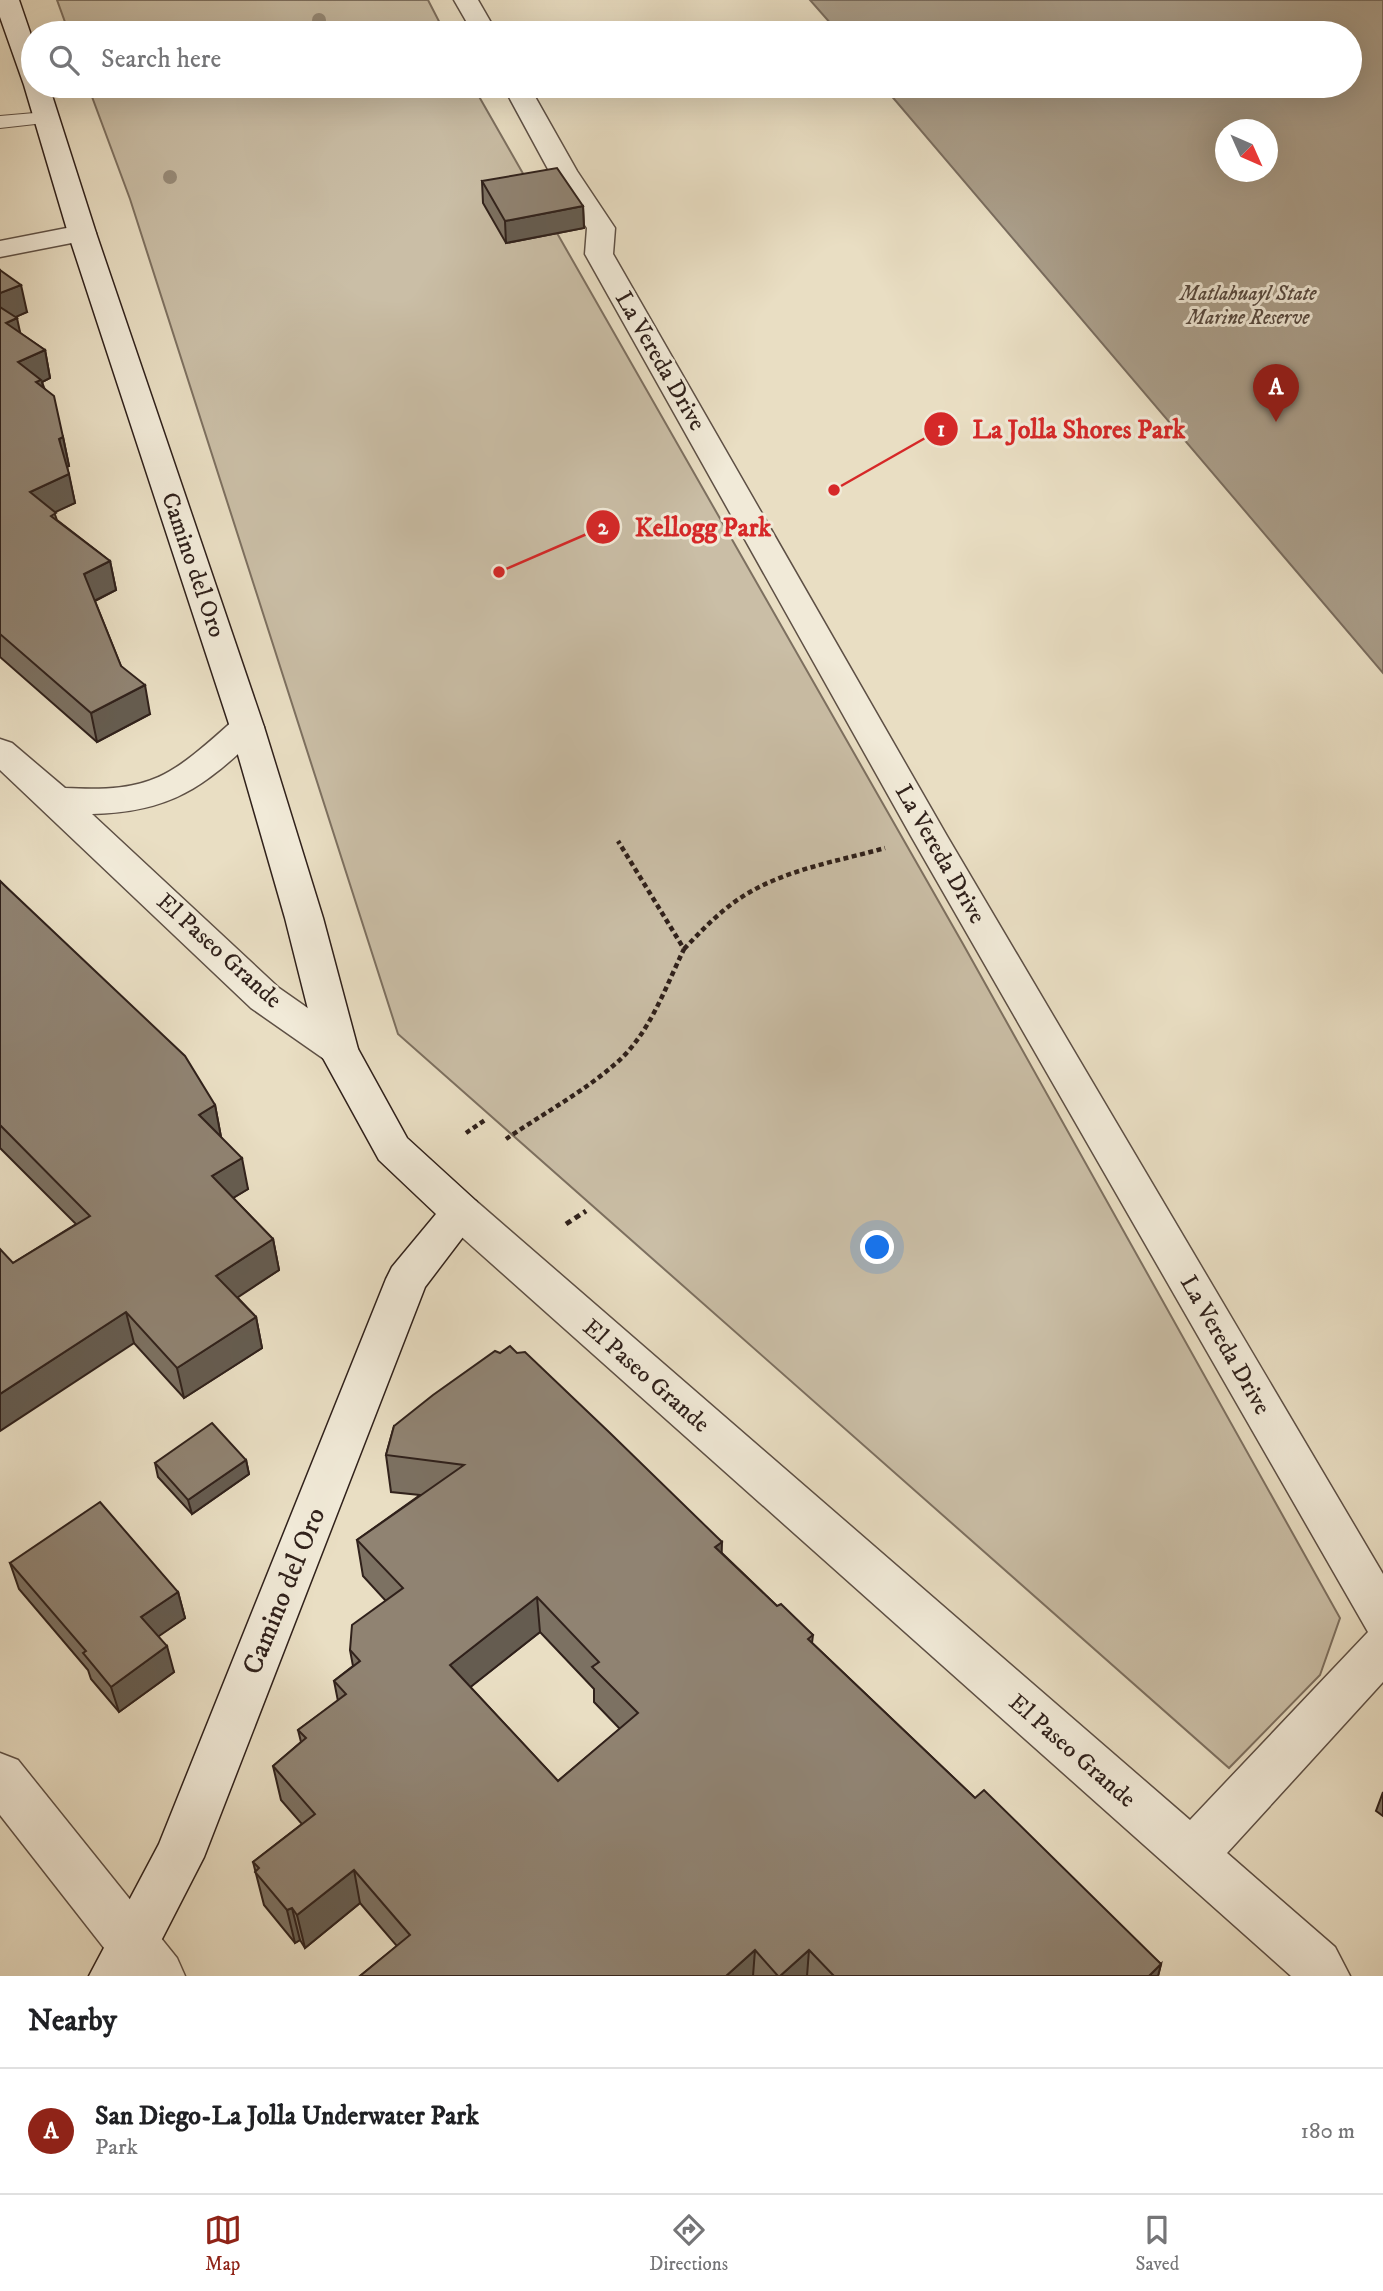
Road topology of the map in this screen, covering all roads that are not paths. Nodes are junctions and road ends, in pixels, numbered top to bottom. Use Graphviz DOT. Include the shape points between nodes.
graph roads {
  1 [pos="7,0"];
  2 [pos="466,0"];
  3 [pos="478,21"];
  4 [pos="21,43"];
  5 [pos="40,98"];
  6 [pos="523,98"];
  7 [pos="46,118"];
  8 [pos="0,122"];
  9 [pos="82,233"];
  10 [pos="0,249"];
  11 [pos="247,727"];
  12 [pos="0,751"];
  13 [pos="56,800"];
  14 [pos="338,1049"];
  15 [pos="461,1212"];
  16 [pos="1383,1617"];
  17 [pos="1383,1648"];
  18 [pos="0,1776"];
  19 [pos="1191,1855"];
  20 [pos="136,1965"];
  21 [pos="1324,1976"];
  1 -- 4 [label="street"];
  2 -- 3 [label="street"];
  5 -- 7 [label="street, Camino del Oro"];
  6 -- 16 [label="street, La Vereda Drive" via="601,228 599,254 929,836"];
  7 -- 8 [label="lane"];
  7 -- 9 [label="street, Camino del Oro"];
  9 -- 10 [label="street"];
  9 -- 11 [label="street, Camino del Oro"];
  11 -- 13 [label="street" via="194,775 164,792 111,803"];
  11 -- 14 [label="street, Camino del Oro"];
  12 -- 13 [label="street, El Paseo Grande"];
  13 -- 14 [label="street, El Paseo Grande" via="265,998"];
  14 -- 15 [label="street, El Paseo Grande" via="393,1149"];
  15 -- 19 [label="street, El Paseo Grande"];
  15 -- 20 [label="street, Camino del Oro" via="407,1279"];
  17 -- 19 [label="street"];
  18 -- 20 [label="street"];
  19 -- 21 [label="street, El Paseo Grande"];
}
